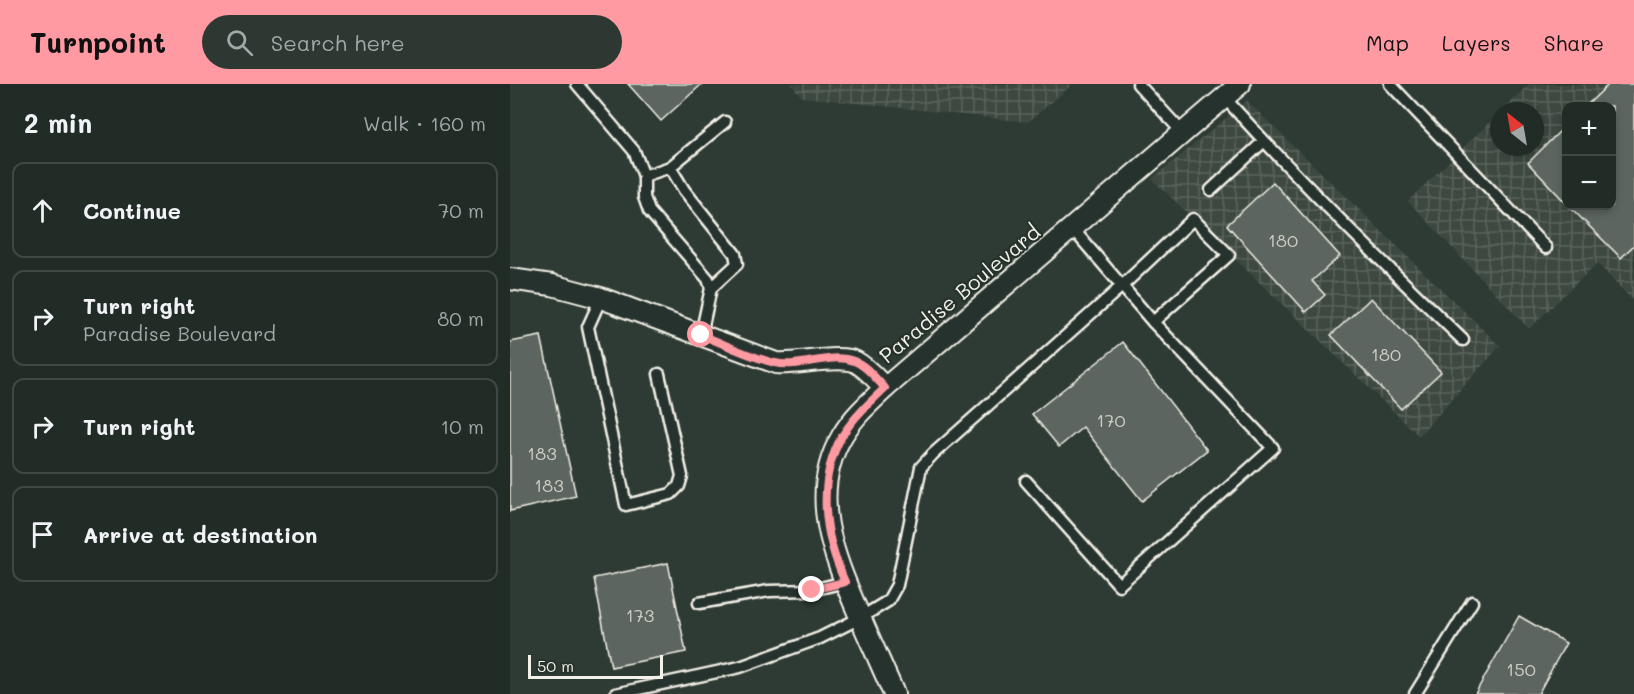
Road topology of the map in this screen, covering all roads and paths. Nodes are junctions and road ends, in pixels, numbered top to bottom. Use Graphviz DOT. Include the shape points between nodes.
graph roads {
  1 [pos="577,84"];
  2 [pos="1138,84"];
  3 [pos="1240,84"];
  4 [pos="1390,84"];
  5 [pos="1224,97"];
  6 [pos="725,122"];
  7 [pos="1183,133"];
  8 [pos="1263,142"];
  9 [pos="670,166"];
  10 [pos="644,176"];
  11 [pos="1211,190"];
  12 [pos="1072,228"];
  13 [pos="1546,248"];
  14 [pos="510,279"];
  15 [pos="1122,286"];
  16 [pos="711,288"];
  17 [pos="601,298"];
  18 [pos="1153,322"];
  19 [pos="701,335"];
  20 [pos="1463,340"];
  21 [pos="659,374"];
  22 [pos="885,388"];
  23 [pos="1026,481"];
  24 [pos="845,582"];
  25 [pos="1472,602"];
  26 [pos="699,603"];
  27 [pos="860,618"];
  28 [pos="615,694"];
  29 [pos="894,694"];
  30 [pos="1415,694"];
  1 -- 10 [label="lane" via="634,151"];
  2 -- 7 [label="lane"];
  3 -- 5 [label="street, Paradise Boulevard"];
  4 -- 13 [label="lane"];
  5 -- 7 [label="street, Paradise Boulevard"];
  5 -- 8 [label="lane"];
  6 -- 9 [label="lane"];
  7 -- 12 [label="street, Paradise Boulevard"];
  8 -- 11 [label="lane"];
  8 -- 20 [label="lane"];
  9 -- 10 [label="lane"];
  9 -- 16 [label="lane" via="735,254 737,264"];
  10 -- 16 [label="lane" via="644,197 649,210 708,279"];
  12 -- 15 [label="lane"];
  12 -- 22 [label="street, Paradise Boulevard"];
  14 -- 17 [label="street"];
  15 -- 18 [label="lane"];
  15 -- 18 [label="lane" via="1193,219 1229,255"];
  15 -- 27 [label="lane" via="921,467 897,585 888,600"];
  16 -- 19 [label="lane"];
  17 -- 19 [label="street"];
  17 -- 21 [label="lane" via="588,327 626,505 671,494 679,486 681,476"];
  18 -- 23 [label="lane" via="1273,447 1119,585"];
  19 -- 22 [label="street" via="776,363 854,361"];
  22 -- 24 [label="street, Paradise Boulevard" via="842,436 825,488 829,540"];
  24 -- 26 [label="lane" via="812,590 769,591"];
  24 -- 27 [label="street, Paradise Boulevard"];
  25 -- 30 [label="lane"];
  27 -- 28 [label="lane" via="820,638 740,667"];
  27 -- 29 [label="street, Paradise Boulevard"];
}
